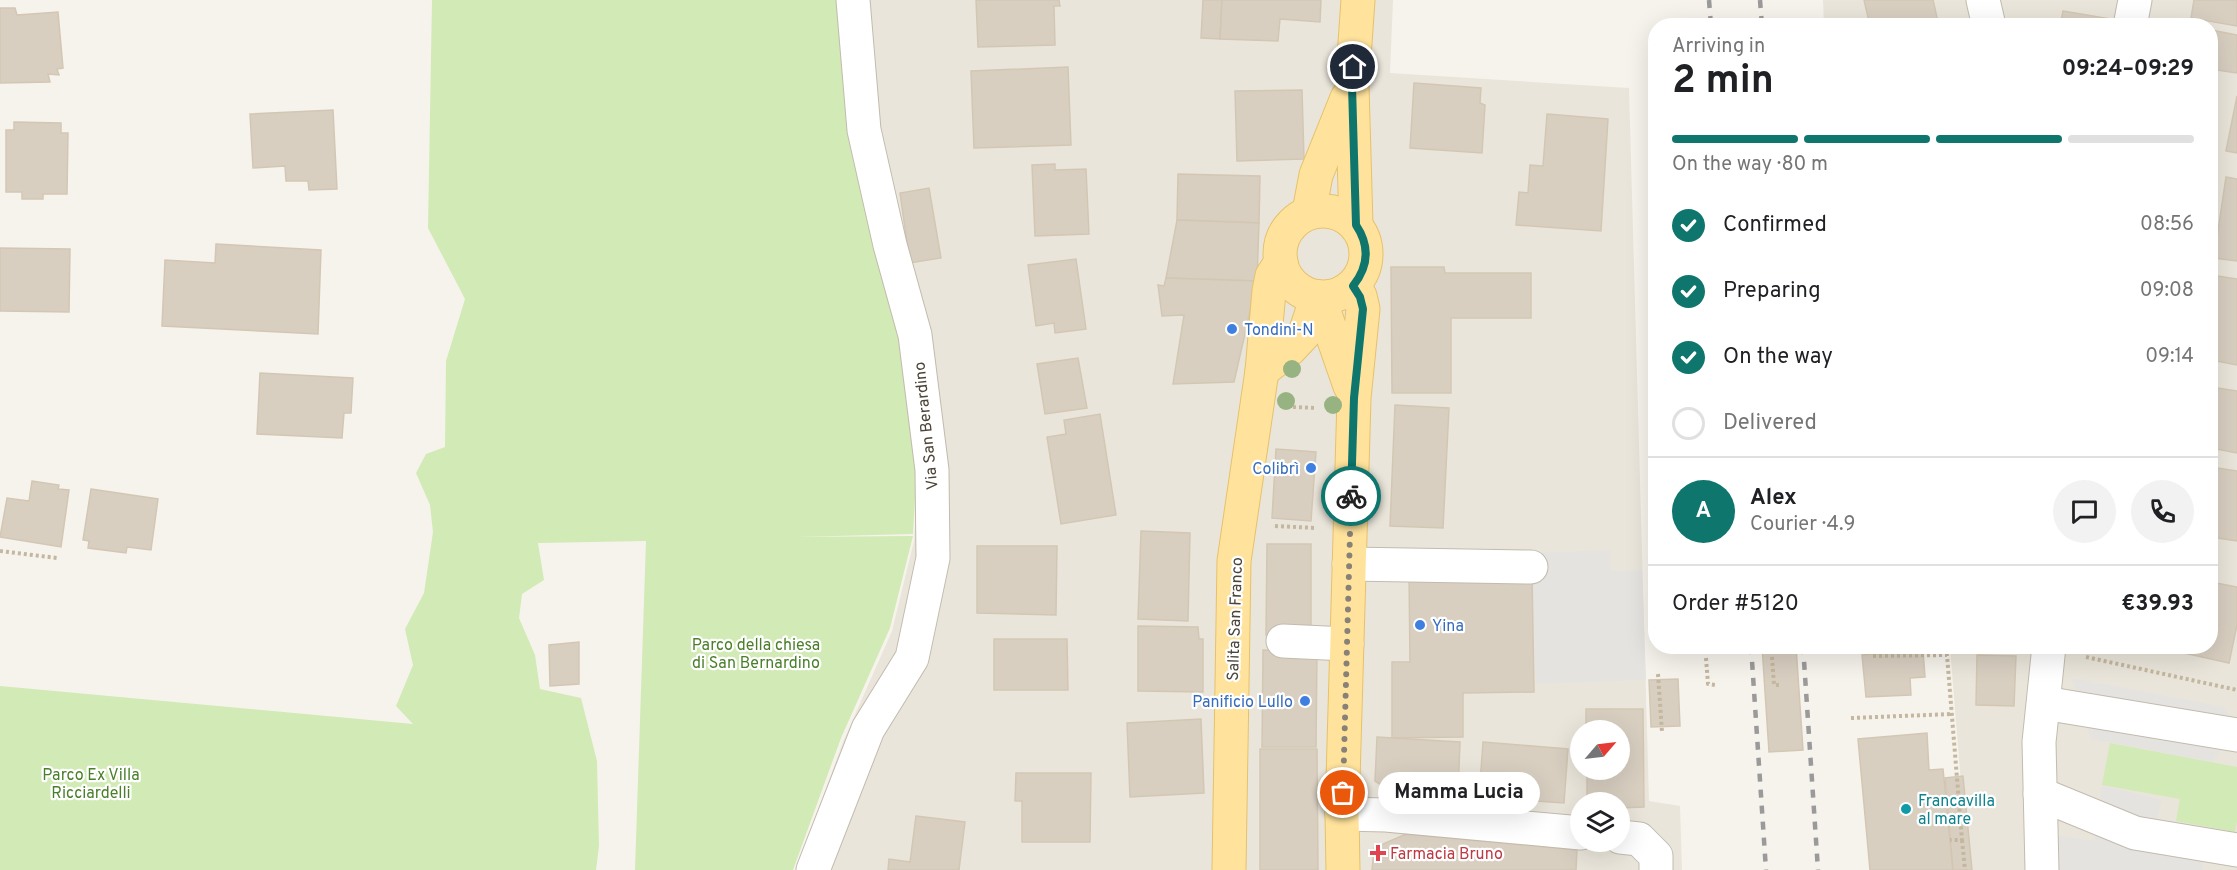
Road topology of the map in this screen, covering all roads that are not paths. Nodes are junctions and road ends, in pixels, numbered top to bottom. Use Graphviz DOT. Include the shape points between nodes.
graph roads {
  1 [pos="853,0"];
  2 [pos="1358,0"];
  3 [pos="1983,0"];
  4 [pos="2135,0"];
  5 [pos="1987,18"];
  6 [pos="2132,18"];
  7 [pos="1352,86"];
  8 [pos="1310,212"];
  9 [pos="1356,225"];
  10 [pos="1281,262"];
  11 [pos="1353,286"];
  12 [pos="1318,297"];
  13 [pos="1262,371"];
  14 [pos="1354,398"];
  15 [pos="1349,564"];
  16 [pos="1531,567"];
  17 [pos="1283,641"];
  18 [pos="1347,644"];
  19 [pos="2048,654"];
  20 [pos="2043,703"];
  21 [pos="2237,735"];
  22 [pos="2040,794"];
  23 [pos="1342,814"];
  24 [pos="1570,832"];
  25 [pos="1630,838"];
  26 [pos="2237,850"];
  27 [pos="813,870"];
  28 [pos="1229,870"];
  29 [pos="1343,870"];
  30 [pos="1656,870"];
  31 [pos="2042,870"];
  1 -- 27 [label="street, Via San Berardino" via="864,130 915,334 932,470 933,558 912,658 868,729"];
  2 -- 7 [label="main road"];
  3 -- 5 [label="street"];
  4 -- 6 [label="street"];
  7 -- 8 [label="main road" via="1316,175"];
  7 -- 9 [label="main road"];
  8 -- 9 [label="main road" via="1335,211"];
  8 -- 10 [label="main road" via="1289,226 1280,249"];
  9 -- 11 [label="main road" via="1364,236 1366,263"];
  10 -- 12 [label="main road" via="1293,285"];
  10 -- 13 [label="main road, Salita San Franco" via="1269,291"];
  11 -- 12 [label="main road" via="1331,297"];
  11 -- 14 [label="main road" via="1363,309"];
  12 -- 13 [label="main road" via="1305,333"];
  12 -- 14 [label="main road"];
  13 -- 28 [label="main road, Salita San Franco" via="1234,561"];
  14 -- 15 [label="main road"];
  15 -- 16 [label="street"];
  15 -- 18 [label="main road"];
  17 -- 18 [label="street"];
  18 -- 23 [label="main road"];
  19 -- 20 [label="street"];
  20 -- 21 [label="street"];
  20 -- 22 [label="street"];
  22 -- 26 [label="street" via="2134,833"];
  22 -- 31 [label="street"];
  23 -- 24 [label="street"];
  23 -- 29 [label="main road"];
  25 -- 30 [label="street" via="1639,838 1656,856"];
}
